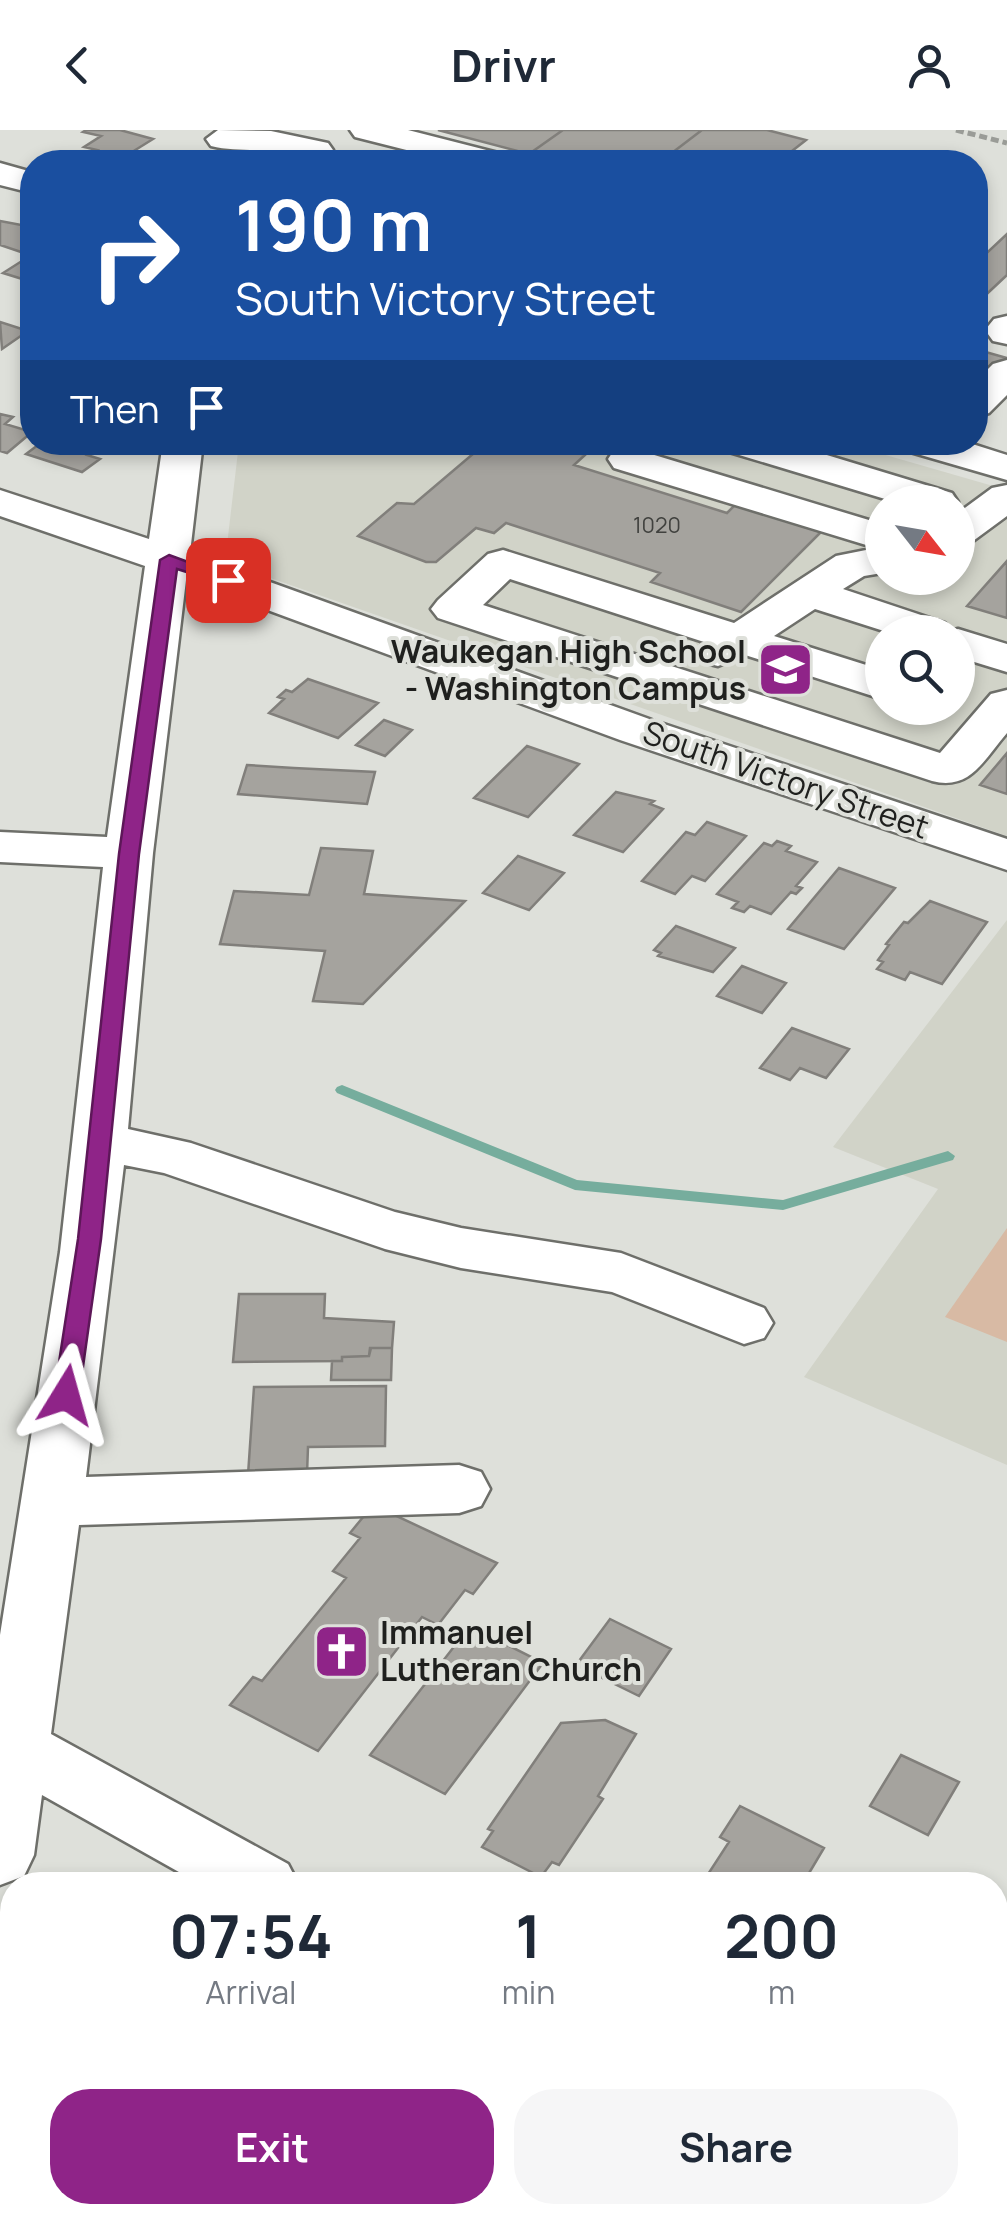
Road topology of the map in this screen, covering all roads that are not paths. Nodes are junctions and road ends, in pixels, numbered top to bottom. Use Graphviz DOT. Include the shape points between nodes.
graph roads {
  1 [pos="367,130"];
  2 [pos="222,144"];
  3 [pos="316,150"];
  4 [pos="446,150"];
  5 [pos="1007,372"];
  6 [pos="988,392"];
  7 [pos="181,455"];
  8 [pos="649,455"];
  9 [pos="783,455"];
  10 [pos="966,455"];
  11 [pos="1007,468"];
  12 [pos="881,485"];
  13 [pos="0,502"];
  14 [pos="865,531"];
  15 [pos="169,560"];
  16 [pos="865,563"];
  17 [pos="808,592"];
  18 [pos="878,615"];
  19 [pos="738,636"];
  20 [pos="975,648"];
  21 [pos="1007,658"];
  22 [pos="865,679"];
  23 [pos="681,684"];
  24 [pos="975,711"];
  25 [pos="1000,713"];
  26 [pos="636,730"];
  27 [pos="0,847"];
  28 [pos="129,854"];
  29 [pos="1007,855"];
  30 [pos="100,1142"];
  31 [pos="744,1323"];
  32 [pos="459,1489"];
  33 [pos="50,1502"];
  34 [pos="8,1743"];
  35 [pos="0,1855"];
  36 [pos="241,1872"];
  1 -- 4 [label="street"];
  2 -- 3 [label="street" via="271,141"];
  5 -- 6 [label="street"];
  7 -- 15 [label="street"];
  8 -- 14 [label="street"];
  9 -- 12 [label="street"];
  10 -- 11 [label="street"];
  13 -- 15 [label="street, South Victory Street"];
  15 -- 26 [label="street, South Victory Street"];
  15 -- 28 [label="street"];
  16 -- 17 [label="street"];
  17 -- 18 [label="street"];
  17 -- 19 [label="street"];
  19 -- 22 [label="street"];
  19 -- 23 [label="street"];
  19 -- 23 [label="street" via="503,564 452,609"];
  20 -- 21 [label="street"];
  23 -- 25 [label="street" via="949,772"];
  23 -- 26 [label="street"];
  24 -- 25 [label="street"];
  26 -- 29 [label="street, South Victory Street"];
  27 -- 28 [label="street"];
  28 -- 30 [label="street"];
  30 -- 31 [label="street" via="172,1156 385,1229 621,1273"];
  30 -- 33 [label="street"];
  32 -- 33 [label="street"];
  33 -- 34 [label="street"];
  34 -- 35 [label="street"];
  34 -- 36 [label="street"];
}
